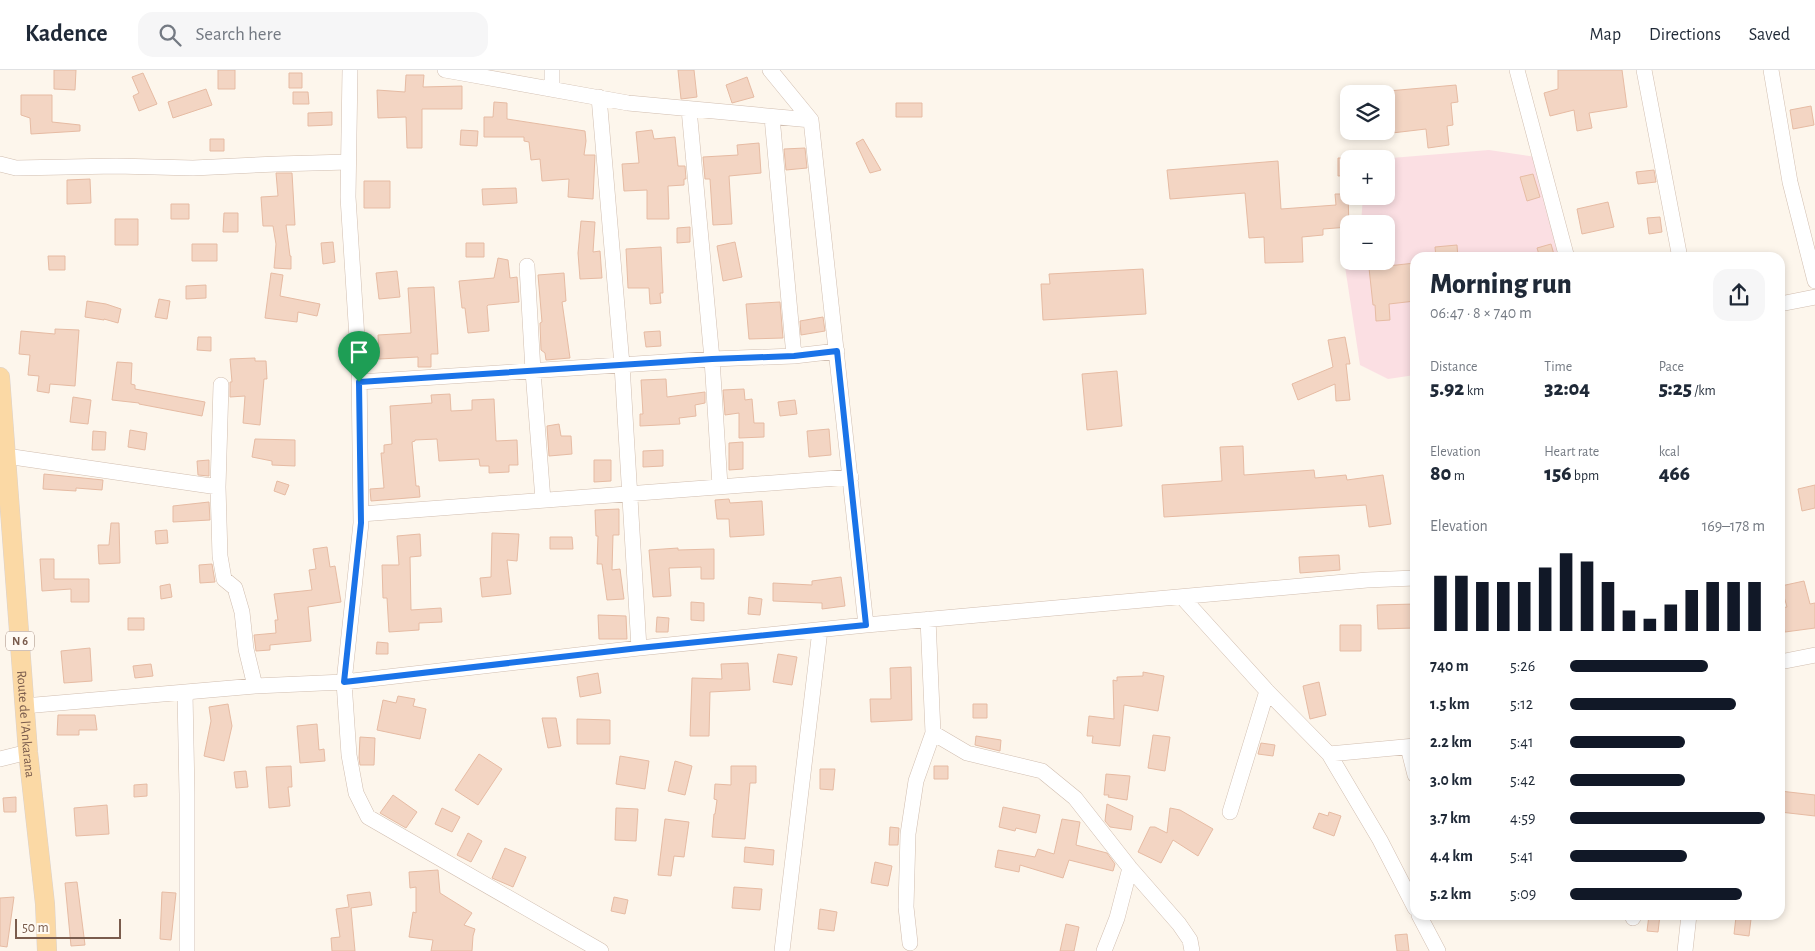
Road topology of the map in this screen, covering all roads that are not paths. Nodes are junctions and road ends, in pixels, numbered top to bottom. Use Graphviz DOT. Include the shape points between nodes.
graph roads {
  1 [pos="350,70"];
  2 [pos="445,70"];
  3 [pos="552,70"];
  4 [pos="770,70"];
  5 [pos="1517,70"];
  6 [pos="1644,70"];
  7 [pos="1771,70"];
  8 [pos="552,89"];
  9 [pos="599,98"];
  10 [pos="689,108"];
  11 [pos="772,116"];
  12 [pos="811,120"];
  13 [pos="348,162"];
  14 [pos="0,164"];
  15 [pos="1565,252"];
  16 [pos="1679,252"];
  17 [pos="527,266"];
  18 [pos="1815,281"];
  19 [pos="1815,297"];
  20 [pos="1785,303"];
  21 [pos="837,351"];
  22 [pos="794,356"];
  23 [pos="712,359"];
  24 [pos="622,365"];
  25 [pos="533,371"];
  26 [pos="0,377"];
  27 [pos="359,382"];
  28 [pos="221,385"];
  29 [pos="2,428"];
  30 [pos="6,456"];
  31 [pos="851,477"];
  32 [pos="720,486"];
  33 [pos="218,487"];
  34 [pos="628,493"];
  35 [pos="543,500"];
  36 [pos="361,514"];
  37 [pos="1410,578"];
  38 [pos="1182,596"];
  39 [pos="928,619"];
  40 [pos="866,625"];
  41 [pos="820,630"];
  42 [pos="639,648"];
  43 [pos="1815,655"];
  44 [pos="1785,661"];
  45 [pos="344,682"];
  46 [pos="255,686"];
  47 [pos="1267,691"];
  48 [pos="185,693"];
  49 [pos="24,706"];
  50 [pos="932,733"];
  51 [pos="1410,746"];
  52 [pos="28,752"];
  53 [pos="1329,754"];
  54 [pos="0,759"];
  55 [pos="1230,812"];
  56 [pos="1130,868"];
  57 [pos="1410,898"];
  58 [pos="1422,920"];
  59 [pos="1689,920"];
  60 [pos="910,943"];
  61 [pos="47,951"];
  62 [pos="187,951"];
  63 [pos="601,951"];
  64 [pos="782,951"];
  65 [pos="1104,951"];
  66 [pos="1192,951"];
  67 [pos="1438,951"];
  68 [pos="1686,951"];
  1 -- 13 [label="street"];
  2 -- 8 [label="street"];
  3 -- 8 [label="street"];
  4 -- 12 [label="street"];
  5 -- 15 [label="street"];
  6 -- 16 [label="street"];
  7 -- 18 [label="street" via="1790,182"];
  8 -- 9 [label="street"];
  9 -- 10 [label="street"];
  9 -- 24 [label="street"];
  10 -- 11 [label="street"];
  10 -- 23 [label="street"];
  11 -- 12 [label="street"];
  11 -- 22 [label="street"];
  12 -- 21 [label="street"];
  13 -- 14 [label="street" via="193,168 16,168"];
  13 -- 27 [label="street"];
  17 -- 25 [label="street"];
  19 -- 20 [label="street"];
  21 -- 22 [label="street"];
  21 -- 31 [label="street"];
  22 -- 23 [label="street"];
  23 -- 24 [label="street"];
  23 -- 32 [label="street"];
  24 -- 25 [label="street"];
  24 -- 34 [label="street"];
  25 -- 27 [label="street"];
  25 -- 35 [label="street"];
  26 -- 29 [label="main road, Route de l'Ankarana / N 6"];
  27 -- 36 [label="street"];
  28 -- 33 [label="street"];
  29 -- 30 [label="main road, Route de l'Ankarana / N 6"];
  30 -- 33 [label="street"];
  30 -- 49 [label="main road, Route de l'Ankarana / N 6"];
  31 -- 32 [label="street"];
  31 -- 40 [label="street"];
  32 -- 34 [label="street"];
  33 -- 46 [label="street" via="224,579 235,588 242,612"];
  34 -- 35 [label="street"];
  34 -- 42 [label="street"];
  35 -- 36 [label="street"];
  36 -- 45 [label="street"];
  37 -- 38 [label="street"];
  38 -- 39 [label="street"];
  38 -- 47 [label="street"];
  39 -- 40 [label="street"];
  39 -- 50 [label="street"];
  40 -- 41 [label="street"];
  41 -- 42 [label="street"];
  41 -- 64 [label="street"];
  42 -- 45 [label="street"];
  43 -- 44 [label="street"];
  45 -- 46 [label="street"];
  45 -- 63 [label="street" via="349,756 356,793 368,817"];
  46 -- 48 [label="street"];
  47 -- 53 [label="street"];
  47 -- 55 [label="street"];
  48 -- 49 [label="street"];
  48 -- 62 [label="street"];
  49 -- 52 [label="main road, Route de l'Ankarana / N 6"];
  50 -- 56 [label="street" via="966,753 1042,772 1074,798"];
  50 -- 60 [label="street" via="916,781 908,834 906,907"];
  51 -- 53 [label="street"];
  52 -- 54 [label="street"];
  52 -- 61 [label="main road, Route de l'Ankarana / N 6"];
  53 -- 57 [label="street"];
  56 -- 65 [label="street" via="1117,918"];
  56 -- 66 [label="street" via="1179,924 1190,940"];
  58 -- 67 [label="street"];
  59 -- 68 [label="street"];
}
